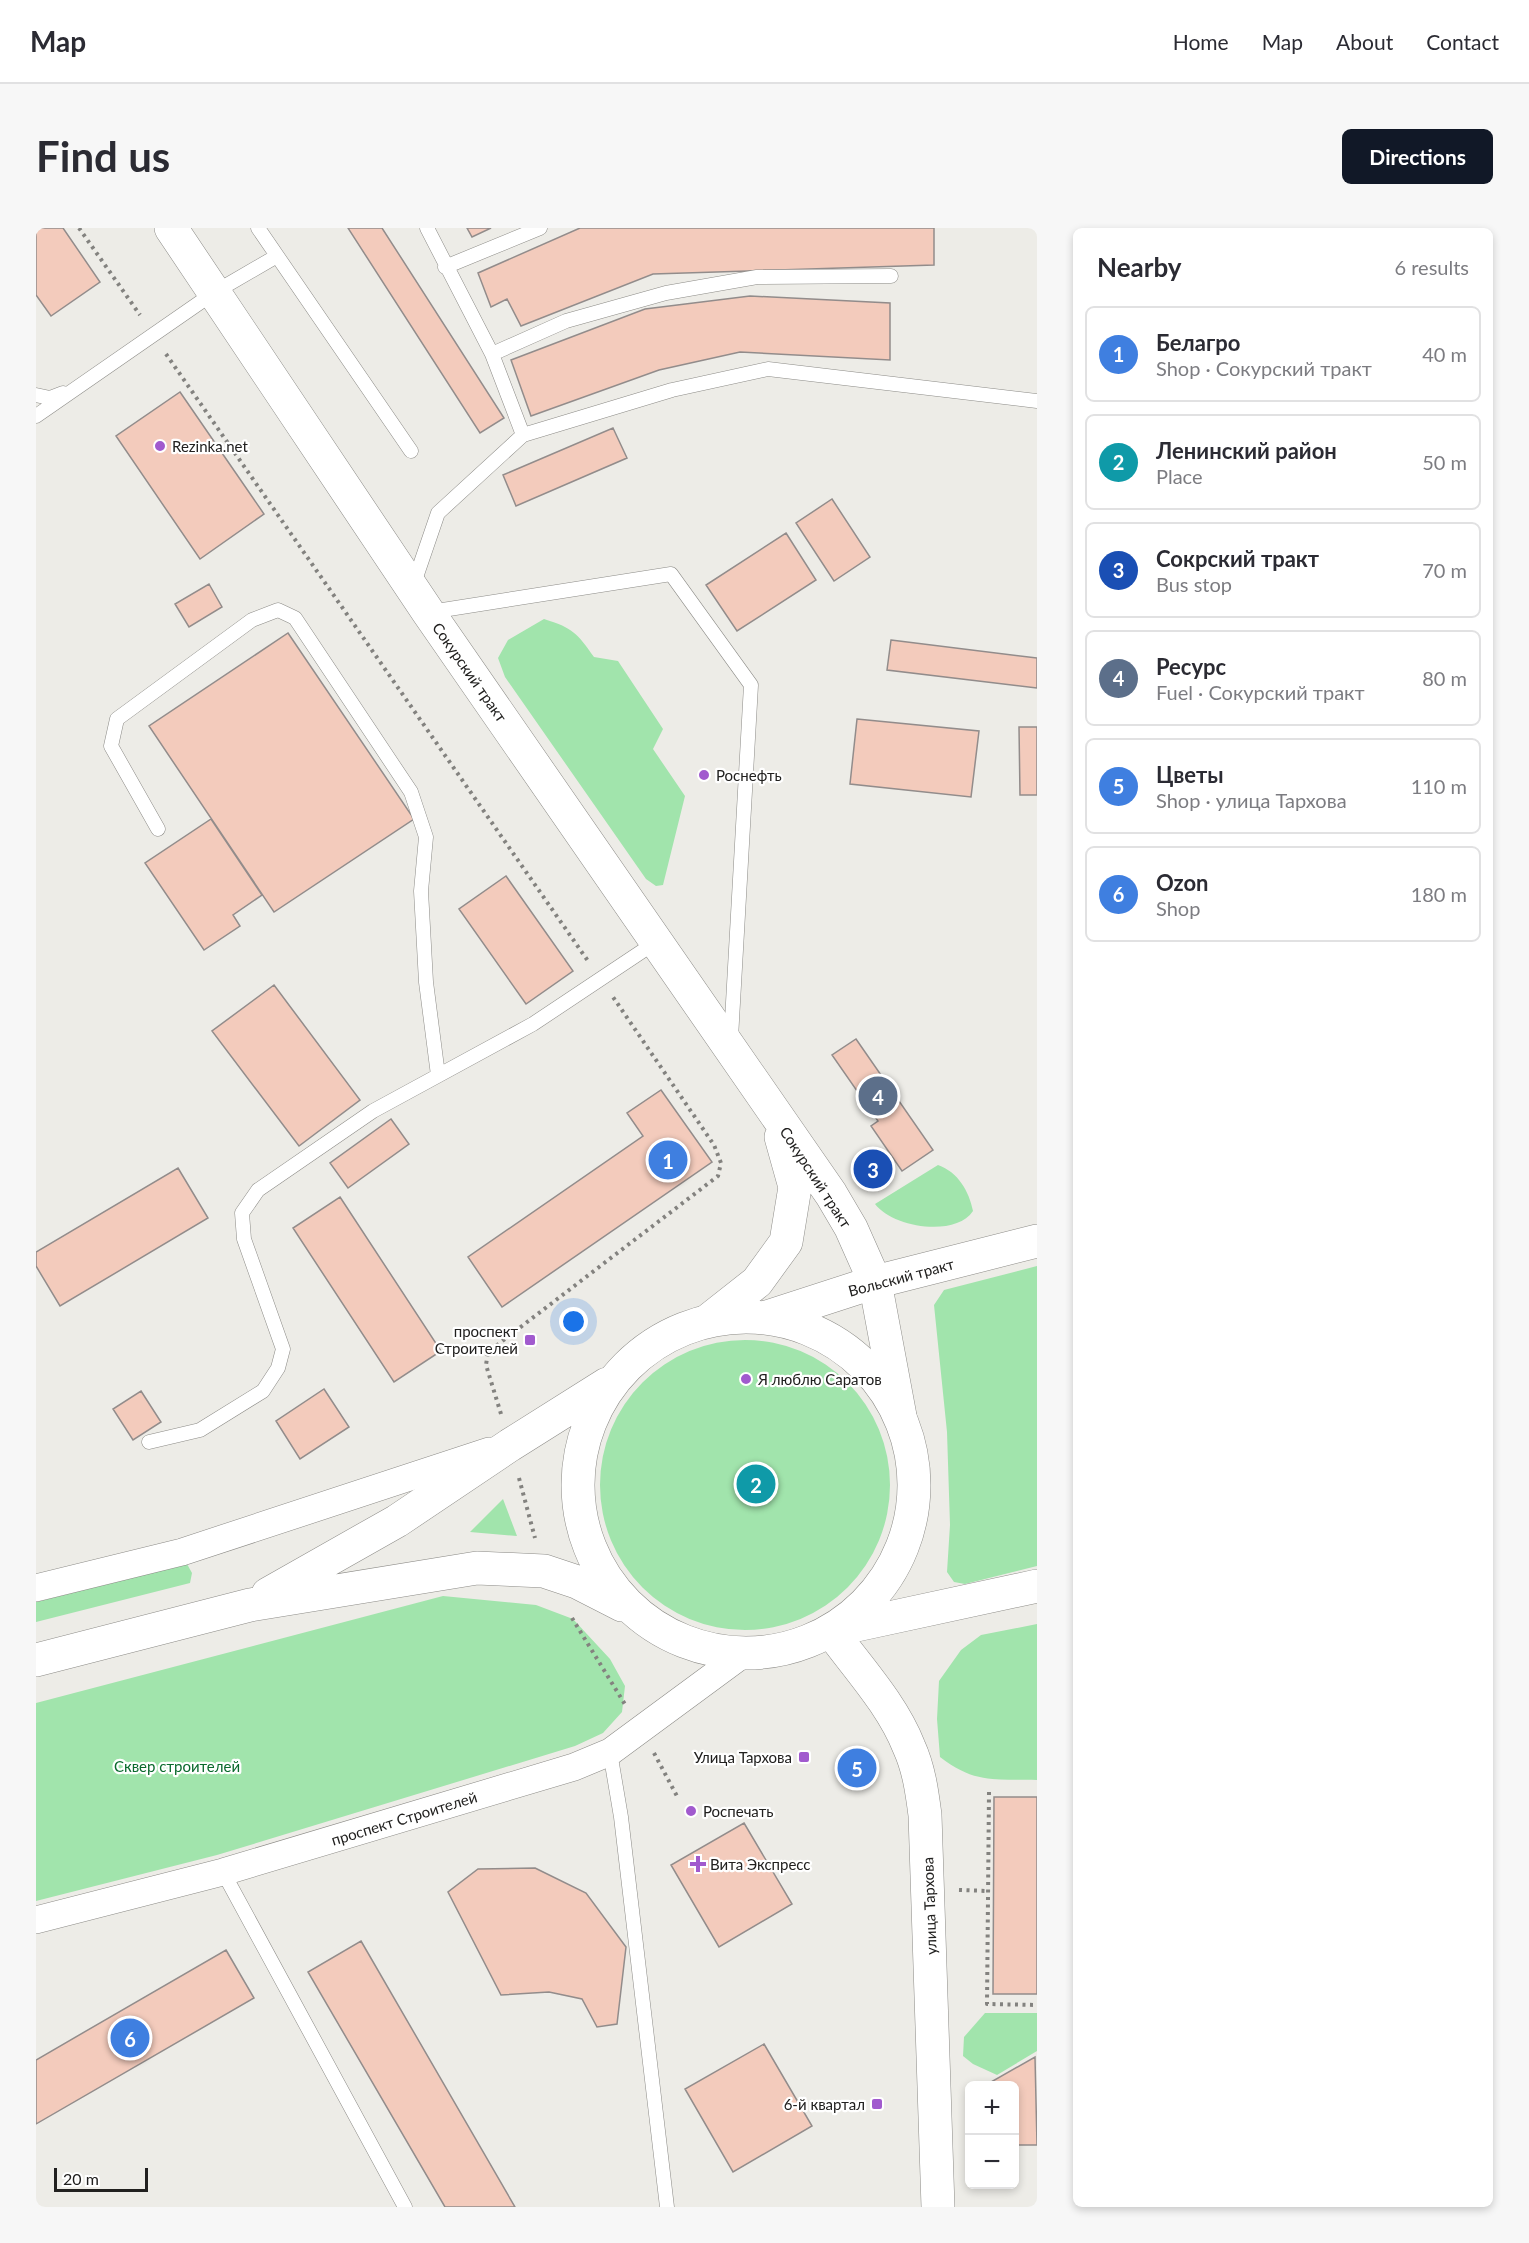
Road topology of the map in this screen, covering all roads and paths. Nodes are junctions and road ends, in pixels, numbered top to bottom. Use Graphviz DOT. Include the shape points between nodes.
graph roads {
  1 [pos="79,228"];
  2 [pos="171,228"];
  3 [pos="258,228"];
  4 [pos="427,228"];
  5 [pos="540,228"];
  6 [pos="277,256"];
  7 [pos="445,267"];
  8 [pos="891,276"];
  9 [pos="215,292"];
  10 [pos="154,335"];
  11 [pos="492,354"];
  12 [pos="74,390"];
  13 [pos="36,395"];
  14 [pos="1037,401"];
  15 [pos="36,416"];
  16 [pos="523,435"];
  17 [pos="411,451"];
  18 [pos="420,600"];
  19 [pos="158,829"];
  20 [pos="656,942"];
  21 [pos="601,979"];
  22 [pos="730,1049"];
  23 [pos="438,1075"];
  24 [pos="774,1112"];
  25 [pos="1037,1241"];
  26 [pos="874,1282"];
  27 [pos="767,1317"];
  28 [pos="710,1319"];
  29 [pos="613,1380"];
  30 [pos="900,1416"];
  31 [pos="149,1442"];
  32 [pos="510,1445"];
  33 [pos="544,1571"];
  34 [pos="1037,1586"];
  35 [pos="36,1588"];
  36 [pos="250,1605"];
  37 [pos="632,1610"];
  38 [pos="831,1631"];
  39 [pos="743,1654"];
  40 [pos="36,1660"];
  41 [pos="641,1729"];
  42 [pos="610,1752"];
  43 [pos="990,1792"];
  44 [pos="678,1798"];
  45 [pos="223,1872"];
  46 [pos="958,1890"];
  47 [pos="988,1891"];
  48 [pos="36,1920"];
  49 [pos="1037,2005"];
  50 [pos="405,2207"];
  51 [pos="667,2207"];
  52 [pos="938,2207"];
  1 -- 10 [label="path"];
  2 -- 9 [label="main road, Сокурский тракт"];
  3 -- 6 [label="lane"];
  4 -- 7 [label="lane"];
  5 -- 7 [label="lane"];
  6 -- 9 [label="lane"];
  6 -- 17 [label="lane"];
  7 -- 11 [label="lane"];
  8 -- 11 [label="lane" via="757,276 666,292 566,321"];
  9 -- 10 [label="lane"];
  9 -- 18 [label="main road, Сокурский тракт"];
  10 -- 12 [label="lane"];
  10 -- 21 [label="path"];
  11 -- 16 [label="lane"];
  12 -- 13 [label="lane" via="50,398"];
  12 -- 15 [label="lane"];
  14 -- 16 [label="lane" via="768,369 672,390"];
  16 -- 18 [label="lane" via="438,513"];
  18 -- 20 [label="main road, Сокурский тракт"];
  18 -- 22 [label="lane" via="671,574 751,686"];
  19 -- 23 [label="lane" via="111,746 117,719 252,620 278,610 295,618 411,792 426,837 421,891 426,982"];
  20 -- 21 [label="lane"];
  20 -- 22 [label="main road, Сокурский тракт"];
  21 -- 23 [label="lane" via="533,1024"];
  21 -- 32 [label="path" via="714,1145 721,1163 718,1176 488,1352 486,1365"];
  22 -- 24 [label="main road, Сокурский тракт"];
  23 -- 31 [label="lane" via="373,1111 258,1190 242,1213 244,1239 283,1349 278,1368 263,1391 200,1430"];
  24 -- 26 [label="main road, Сокурский тракт" via="851,1228"];
  24 -- 28 [label="main road, Сокурский тракт" via="795,1187 786,1242 757,1282"];
  25 -- 26 [label="main road, Вольский тракт"];
  26 -- 27 [label="main road, Вольский тракт"];
  26 -- 30 [label="main road, Сокурский тракт"];
  27 -- 28 [label="main road"];
  27 -- 30 [label="main road" via="808,1328 846,1349 877,1379"];
  28 -- 29 [label="main road" via="674,1332 640,1352"];
  29 -- 32 [label="main road"];
  29 -- 37 [label="main road" via="594,1410 582,1444 577,1480 580,1516 590,1551 608,1582"];
  30 -- 38 [label="main road" via="911,1449 915,1485 911,1520 900,1553 883,1584 859,1610"];
  32 -- 33 [label="path"];
  32 -- 35 [label="street" via="182,1552"];
  32 -- 36 [label="main road" via="397,1521"];
  33 -- 36 [label="main road" via="477,1568"];
  33 -- 37 [label="main road" via="577,1582"];
  33 -- 41 [label="path"];
  34 -- 38 [label="main road"];
  36 -- 40 [label="main road"];
  37 -- 39 [label="main road" via="684,1641"];
  38 -- 39 [label="main road" via="790,1649"];
  38 -- 52 [label="main road, улица Тархова" via="888,1708 909,1747 920,1781 925,1815"];
  39 -- 41 [label="street, проспект Строителей"];
  41 -- 42 [label="street, проспект Строителей"];
  41 -- 44 [label="path"];
  42 -- 45 [label="street, проспект Строителей" via="574,1767"];
  42 -- 51 [label="lane"];
  43 -- 47 [label="path"];
  45 -- 48 [label="street, проспект Строителей"];
  45 -- 50 [label="lane"];
  46 -- 47 [label="path"];
  47 -- 49 [label="path" via="987,2004"];
}
